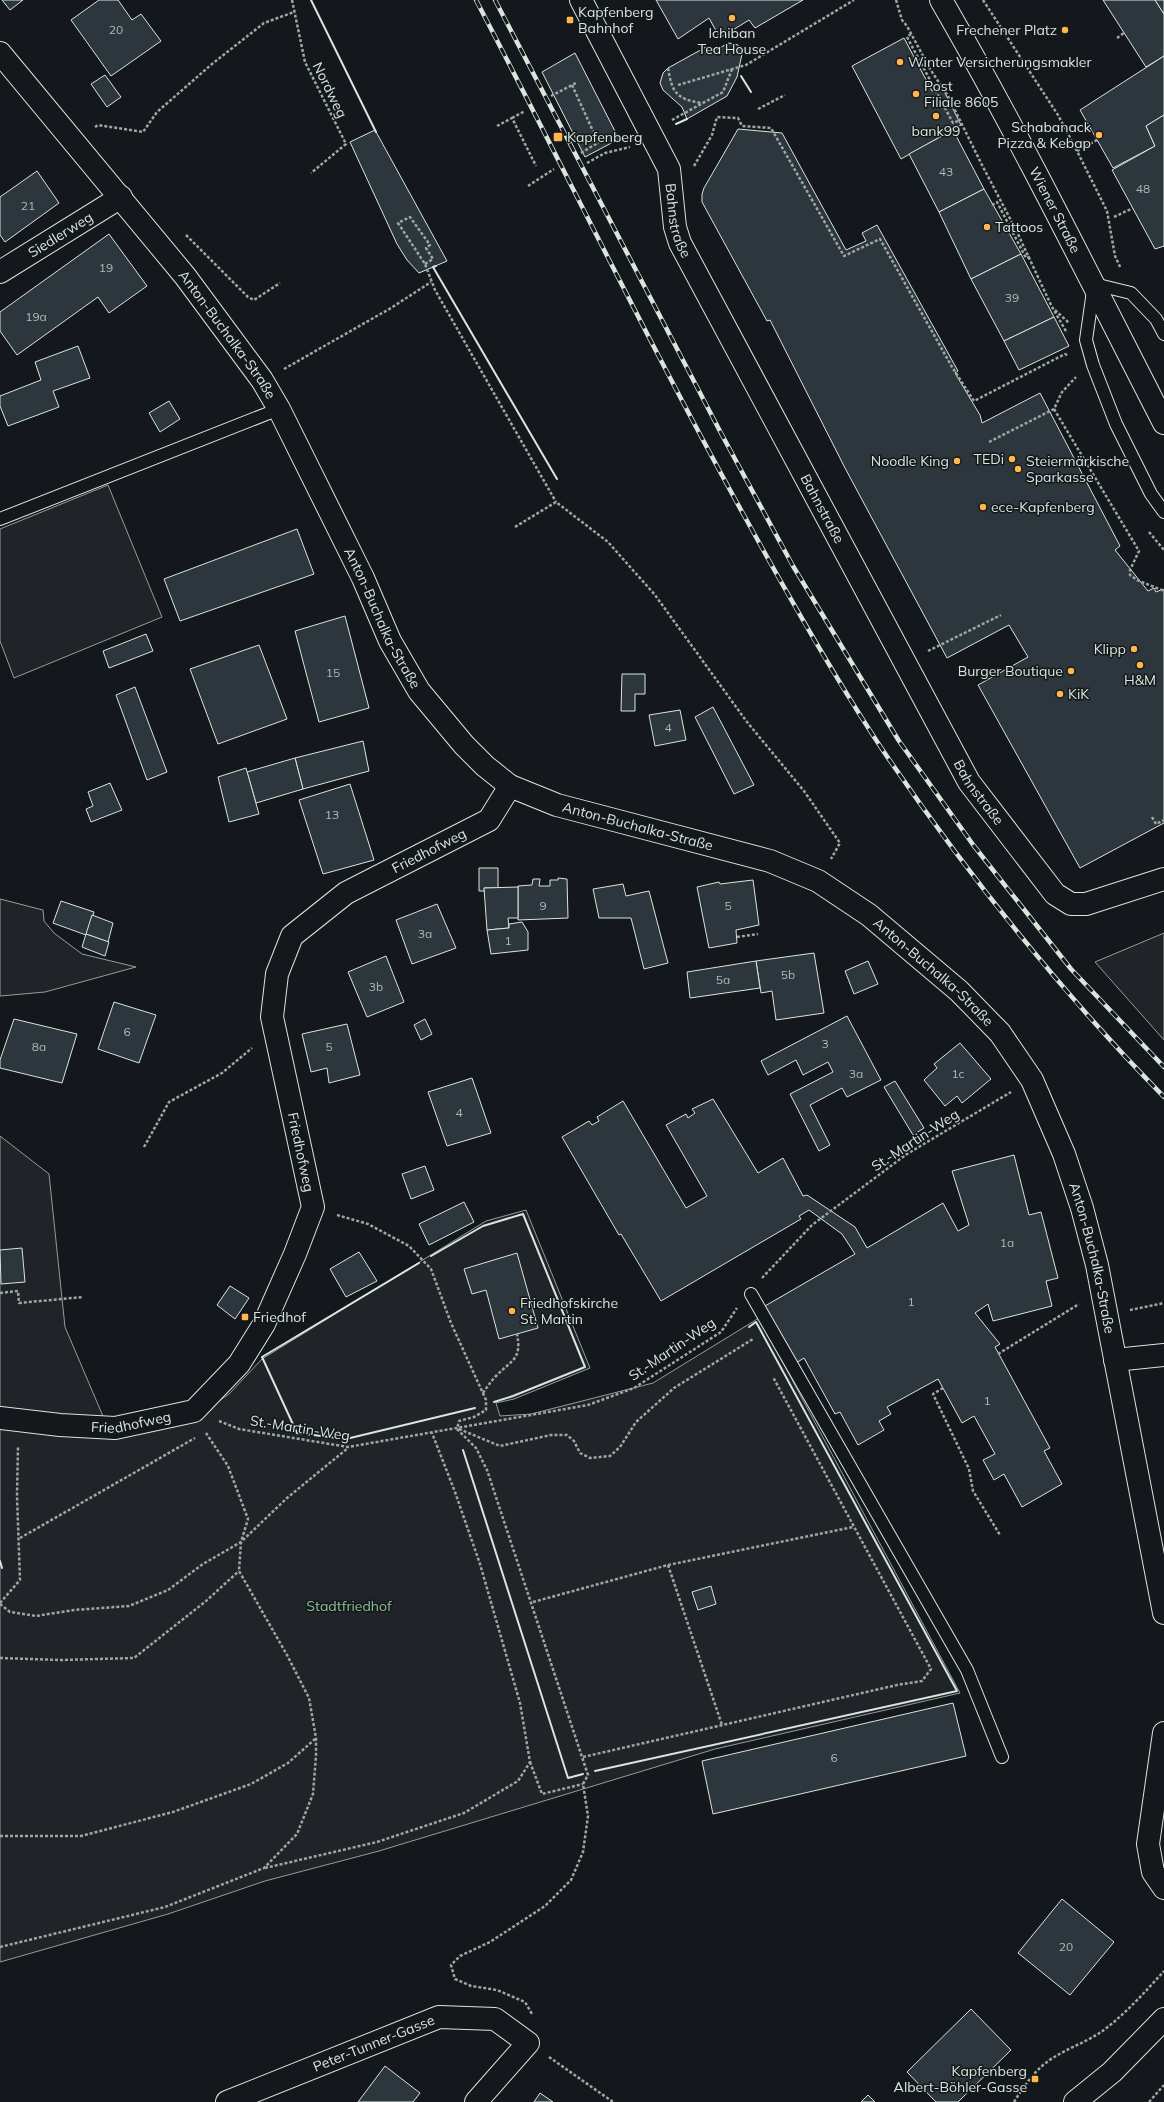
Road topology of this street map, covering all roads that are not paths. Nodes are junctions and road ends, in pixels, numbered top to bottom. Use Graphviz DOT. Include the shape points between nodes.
graph roads {
  1 [pos="581,0"];
  2 [pos="941,0"];
  3 [pos="0,52"];
  4 [pos="121,197"];
  5 [pos="0,272"];
  6 [pos="1094,284"];
  7 [pos="1164,334"];
  8 [pos="278,409"];
  9 [pos="1164,423"];
  10 [pos="1164,512"];
  11 [pos="0,519"];
  12 [pos="510,786"];
  13 [pos="1164,879"];
  14 [pos="751,1294"];
  15 [pos="1156,1356"];
  16 [pos="1115,1360"];
  17 [pos="0,1418"];
  18 [pos="1164,1613"];
  19 [pos="1164,1733"];
  20 [pos="1002,1756"];
  21 [pos="1164,1888"];
  22 [pos="1164,2019"];
  23 [pos="481,2096"];
  24 [pos="227,2102"];
  25 [pos="1075,2102"];
  1 -- 13 [label="street, Bahnstraße" via="669,169 675,227 680,243 969,782 1055,894 1071,904 1086,904"];
  2 -- 6 [label="street, Wiener Straße" via="980,67"];
  3 -- 4 [label="street, Anton-Buchalka-Straße"];
  4 -- 5 [label="street, Siedlerweg"];
  4 -- 8 [label="street, Anton-Buchalka-Straße" via="185,276 262,380"];
  6 -- 7 [label="lane" via="1132,293 1156,319"];
  6 -- 9 [label="street, Wiener Straße"];
  6 -- 10 [label="lane" via="1086,340 1093,365 1116,424"];
  8 -- 11 [label="lane"];
  8 -- 12 [label="street, Anton-Buchalka-Straße" via="363,578 390,641 419,691 464,745"];
  12 -- 16 [label="street, Anton-Buchalka-Straße" via="557,805 770,861 818,881 869,915 959,991 1000,1033 1032,1080 1064,1154 1097,1265"];
  12 -- 17 [label="street, Friedhofweg" via="489,820 346,893 292,936 277,974 272,1017 313,1207 264,1324 239,1364 194,1411 115,1428"];
  14 -- 20 [label="lane" via="967,1670"];
  15 -- 16 [label="street"];
  16 -- 18 [label="street, Anton-Buchalka-Straße"];
  19 -- 21 [label="street" via="1148,1844 1153,1872"];
  22 -- 25 [label="street" via="1112,2072"];
  23 -- 24 [label="street, Peter-Tunner-Gasse" via="528,2043 495,2020 439,2017"];
}
